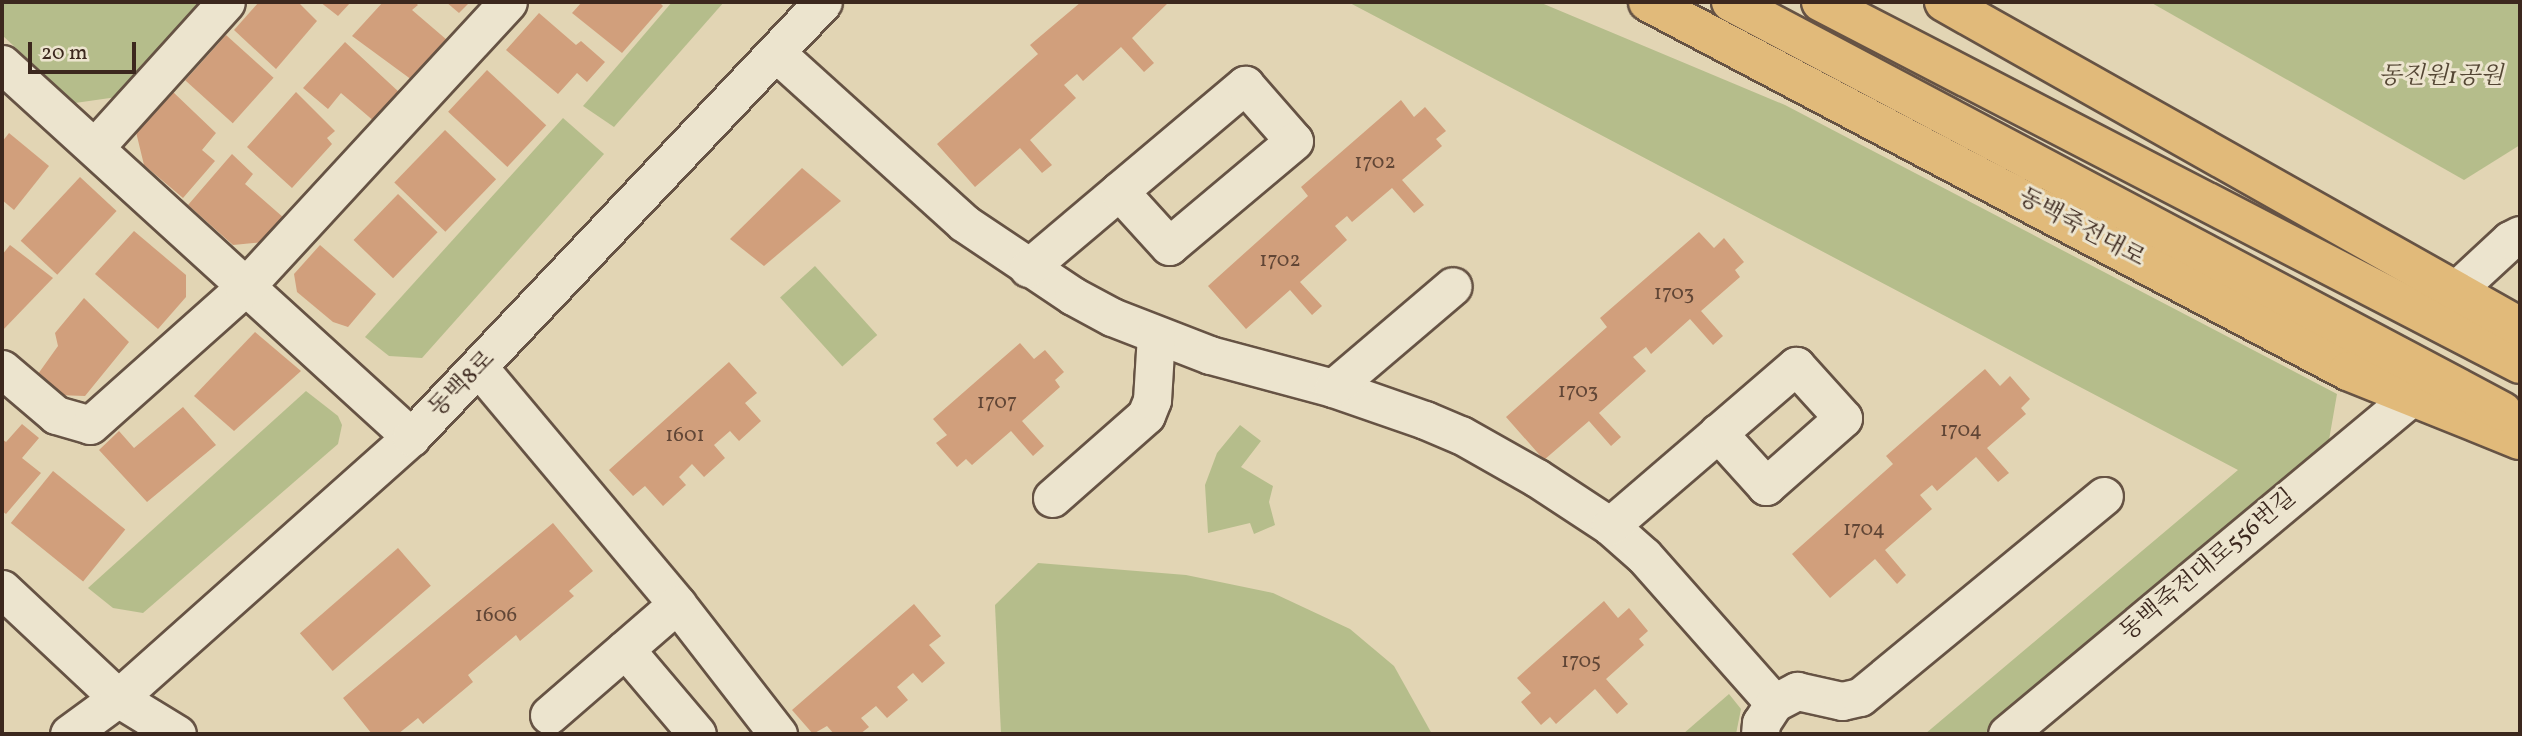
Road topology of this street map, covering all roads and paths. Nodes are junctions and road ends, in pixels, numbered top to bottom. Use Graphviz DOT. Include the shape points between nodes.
graph roads {
  1 [pos="226,2"];
  2 [pos="508,2"];
  3 [pos="823,2"];
  4 [pos="1648,2"];
  5 [pos="1731,2"];
  6 [pos="1821,2"];
  7 [pos="1944,2"];
  8 [pos="776,53"];
  9 [pos="2,64"];
  10 [pos="95,147"];
  11 [pos="1119,191"];
  12 [pos="2520,235"];
  13 [pos="1028,268"];
  14 [pos="1453,286"];
  15 [pos="244,288"];
  16 [pos="2457,289"];
  17 [pos="2520,327"];
  18 [pos="1156,335"];
  19 [pos="2520,364"];
  20 [pos="2,369"];
  21 [pos="480,369"];
  22 [pos="1333,388"];
  23 [pos="2410,398"];
  24 [pos="2520,420"];
  25 [pos="1718,433"];
  26 [pos="411,437"];
  27 [pos="2520,440"];
  28 [pos="2104,496"];
  29 [pos="1052,498"];
  30 [pos="1610,526"];
  31 [pos="2,589"];
  32 [pos="677,604"];
  33 [pos="625,649"];
  34 [pos="118,698"];
  35 [pos="549,715"];
  36 [pos="1767,719"];
  37 [pos="69,734"];
  38 [pos="177,734"];
  39 [pos="698,734"];
  40 [pos="778,734"];
  41 [pos="2007,734"];
  1 -- 10 [label="street"];
  2 -- 15 [label="street"];
  3 -- 8 [label="street, 동백8로"];
  4 -- 23 [label="main road, 동백죽전대로" via="2348,371"];
  5 -- 24 [label="main road, 동백죽전대로"];
  6 -- 19 [label="main road"];
  7 -- 16 [label="main road"];
  8 -- 13 [label="street" via="912,180"];
  8 -- 21 [label="street, 동백8로"];
  9 -- 10 [label="street"];
  10 -- 15 [label="street"];
  11 -- 11 [label="street" via="1245,85 1294,141 1169,246"];
  11 -- 13 [label="street"];
  12 -- 16 [label="street"];
  13 -- 18 [label="street" via="1112,317"];
  14 -- 22 [label="street"];
  15 -- 20 [label="street" via="90,425 56,415"];
  15 -- 26 [label="street"];
  16 -- 17 [label="main road"];
  18 -- 22 [label="street" via="1210,355"];
  18 -- 29 [label="street" via="1152,400 1146,415"];
  21 -- 26 [label="street, 동백8로"];
  21 -- 32 [label="street"];
  22 -- 30 [label="street" via="1461,435"];
  23 -- 27 [label="main road, 동백죽전대로"];
  23 -- 41 [label="street, 동백죽전대로556번길"];
  25 -- 30 [label="street"];
  26 -- 34 [label="street, 동백8로"];
  28 -- 36 [label="street" via="1860,697 1842,701 1797,691"];
  30 -- 36 [label="street" via="1682,595"];
  31 -- 34 [label="street"];
  32 -- 33 [label="street"];
  32 -- 40 [label="street"];
  33 -- 35 [label="street"];
  33 -- 39 [label="street"];
  34 -- 37 [label="street, 동백8로"];
  34 -- 38 [label="street"];
}
